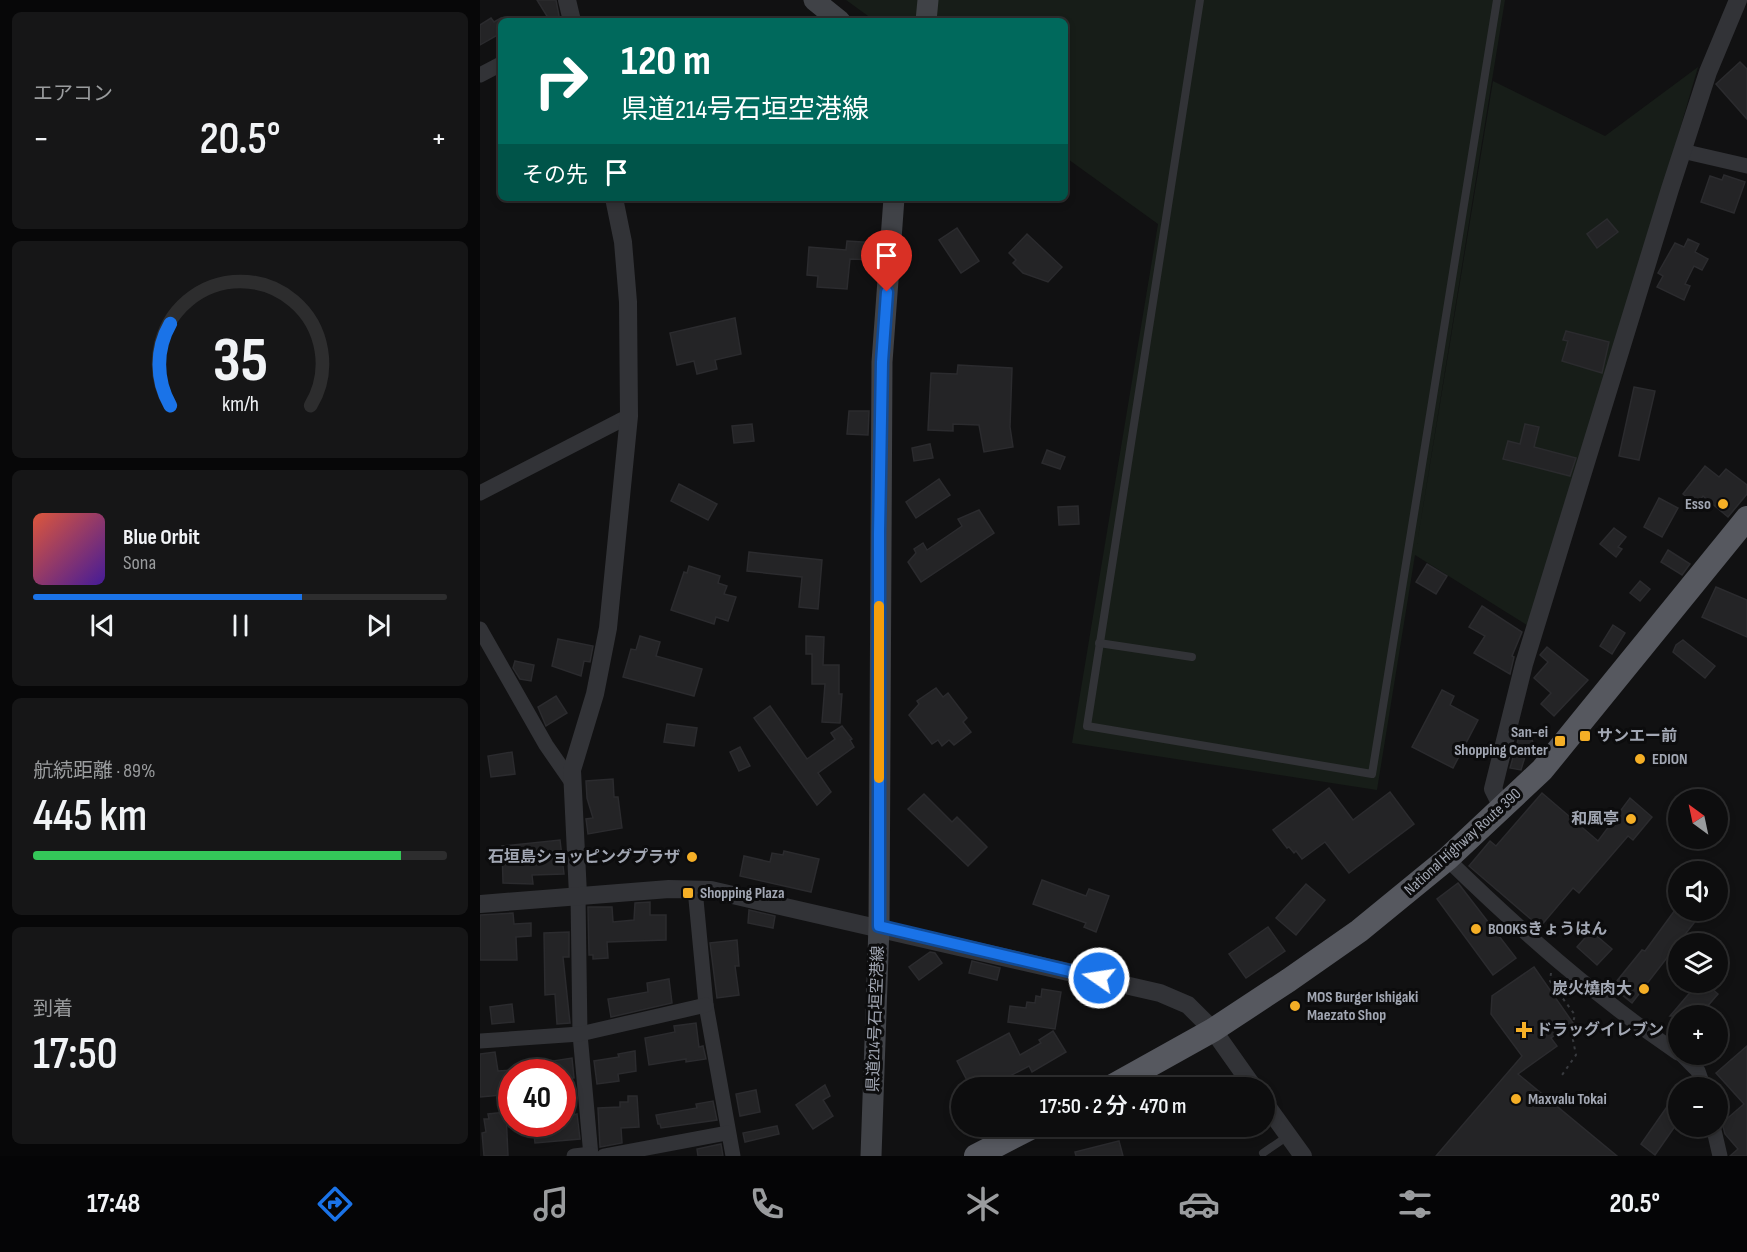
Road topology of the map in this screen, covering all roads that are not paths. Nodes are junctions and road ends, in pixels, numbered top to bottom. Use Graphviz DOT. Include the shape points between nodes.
graph roads {
  1 [pos="567,0"];
  2 [pos="814,0"];
  3 [pos="928,0"];
  4 [pos="1200,0"];
  5 [pos="1497,0"];
  6 [pos="1738,0"];
  7 [pos="571,18"];
  8 [pos="836,18"];
  9 [pos="926,18"];
  10 [pos="498,66"];
  11 [pos="480,75"];
  12 [pos="1682,151"];
  13 [pos="1747,166"];
  14 [pos="615,201"];
  15 [pos="894,201"];
  16 [pos="629,416"];
  17 [pos="480,493"];
  18 [pos="1747,518"];
  19 [pos="480,629"];
  20 [pos="1099,643"];
  21 [pos="1192,657"];
  22 [pos="573,784"];
  23 [pos="1503,809"];
  24 [pos="1447,859"];
  25 [pos="695,889"];
  26 [pos="578,895"];
  27 [pos="480,904"];
  28 [pos="879,926"];
  29 [pos="706,1005"];
  30 [pos="1213,1030"];
  31 [pos="580,1034"];
  32 [pos="480,1041"];
  33 [pos="1668,1046"];
  34 [pos="1692,1065"];
  35 [pos="1129,1077"];
  36 [pos="1246,1077"];
  37 [pos="1700,1077"];
  38 [pos="1275,1118"];
  39 [pos="727,1133"];
  40 [pos="1288,1136"];
  41 [pos="1013,1137"];
  42 [pos="1716,1137"];
  43 [pos="1263,1153"];
  44 [pos="595,1155"];
  45 [pos="574,1156"];
  46 [pos="733,1156"];
  47 [pos="871,1156"];
  48 [pos="976,1156"];
  49 [pos="1303,1156"];
  50 [pos="1720,1156"];
  1 -- 7 [label="street"];
  2 -- 8 [label="main road"];
  3 -- 9 [label="main road"];
  4 -- 20 [label="lane"];
  5 -- 20 [label="lane" via="1372,774 1087,726"];
  6 -- 12 [label="street" via="1708,72"];
  10 -- 11 [label="street"];
  12 -- 13 [label="street"];
  12 -- 23 [label="street" via="1524,664 1493,789"];
  14 -- 16 [label="street" via="628,302"];
  15 -- 28 [label="main road, 県道214号石垣空港線" via="882,362"];
  16 -- 17 [label="street"];
  16 -- 22 [label="street" via="608,628 595,694 572,770"];
  18 -- 23 [label="highway, National Highway Route 390" via="1542,770"];
  19 -- 22 [label="street" via="546,745"];
  20 -- 21 [label="lane"];
  22 -- 26 [label="street"];
  23 -- 24 [label="highway, National Highway Route 390"];
  24 -- 30 [label="highway, National Highway Route 390" via="1359,931"];
  24 -- 33 [label="street" via="1554,959"];
  25 -- 26 [label="street"];
  25 -- 28 [label="street"];
  25 -- 29 [label="street"];
  26 -- 27 [label="street"];
  26 -- 31 [label="street"];
  28 -- 30 [label="street" via="1160,993 1188,1005"];
  28 -- 47 [label="main road, 県道214号石垣空港線"];
  29 -- 31 [label="street"];
  29 -- 39 [label="street"];
  30 -- 35 [label="highway, National Highway Route 390"];
  30 -- 36 [label="street"];
  31 -- 32 [label="street"];
  31 -- 44 [label="street"];
  34 -- 37 [label="street"];
  38 -- 40 [label="street"];
  39 -- 44 [label="street"];
  39 -- 46 [label="street"];
  40 -- 43 [label="lane"];
  40 -- 49 [label="street"];
  41 -- 48 [label="highway"];
  42 -- 50 [label="street"];
  44 -- 45 [label="street"];
}
